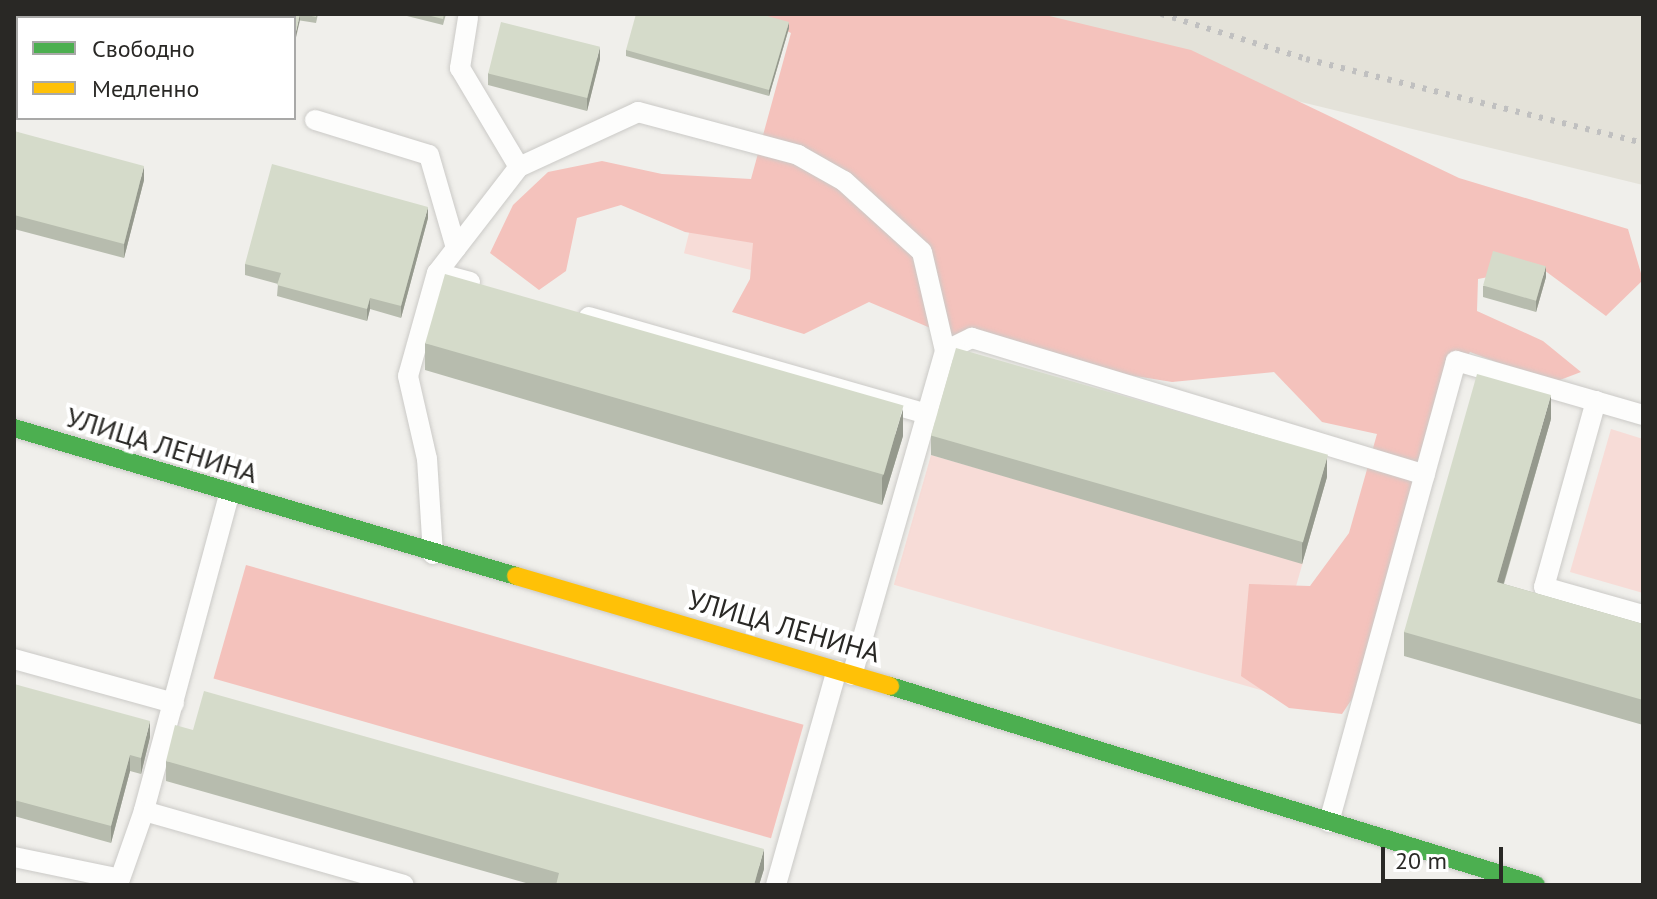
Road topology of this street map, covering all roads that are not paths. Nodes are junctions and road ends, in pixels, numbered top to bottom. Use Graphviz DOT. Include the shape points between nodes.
graph roads {
  1 [pos="468,18"];
  2 [pos="315,120"];
  3 [pos="519,167"];
  4 [pos="456,248"];
  5 [pos="437,273"];
  6 [pos="499,290"];
  7 [pos="575,312"];
  8 [pos="945,351"];
  9 [pos="1596,401"];
  10 [pos="928,414"];
  11 [pos="1643,415"];
  12 [pos="14,428"];
  13 [pos="1425,475"];
  14 [pos="229,495"];
  15 [pos="433,554"];
  16 [pos="1643,615"];
  17 [pos="14,659"];
  18 [pos="844,673"];
  19 [pos="174,703"];
  20 [pos="144,811"];
  21 [pos="1329,822"];
  22 [pos="14,857"];
  23 [pos="1513,882"];
  24 [pos="404,885"];
  25 [pos="776,885"];
  26 [pos="1536,885"];
  1 -- 3 [label="lane" via="460,68"];
  2 -- 4 [label="lane" via="429,155"];
  3 -- 4 [label="lane"];
  3 -- 8 [label="lane" via="638,112 798,155 844,181 922,252"];
  4 -- 5 [label="lane"];
  5 -- 6 [label="lane"];
  5 -- 15 [label="lane" via="408,376 427,459"];
  7 -- 10 [label="lane"];
  8 -- 10 [label="lane"];
  8 -- 13 [label="lane" via="972,338"];
  9 -- 11 [label="lane"];
  9 -- 13 [label="lane" via="1456,361"];
  9 -- 16 [label="lane" via="1544,587"];
  10 -- 18 [label="lane"];
  12 -- 14 [label="main road, УЛИЦА ЛЕНИНА"];
  13 -- 21 [label="lane"];
  14 -- 15 [label="main road, УЛИЦА ЛЕНИНА"];
  14 -- 19 [label="lane"];
  15 -- 18 [label="main road, УЛИЦА ЛЕНИНА"];
  17 -- 19 [label="lane"];
  18 -- 21 [label="main road, УЛИЦА ЛЕНИНА"];
  18 -- 25 [label="lane"];
  19 -- 20 [label="lane"];
  20 -- 22 [label="lane" via="120,879"];
  20 -- 24 [label="lane"];
  21 -- 23 [label="main road, УЛИЦА ЛЕНИНА"];
  23 -- 26 [label="main road, УЛИЦА ЛЕНИНА"];
}
